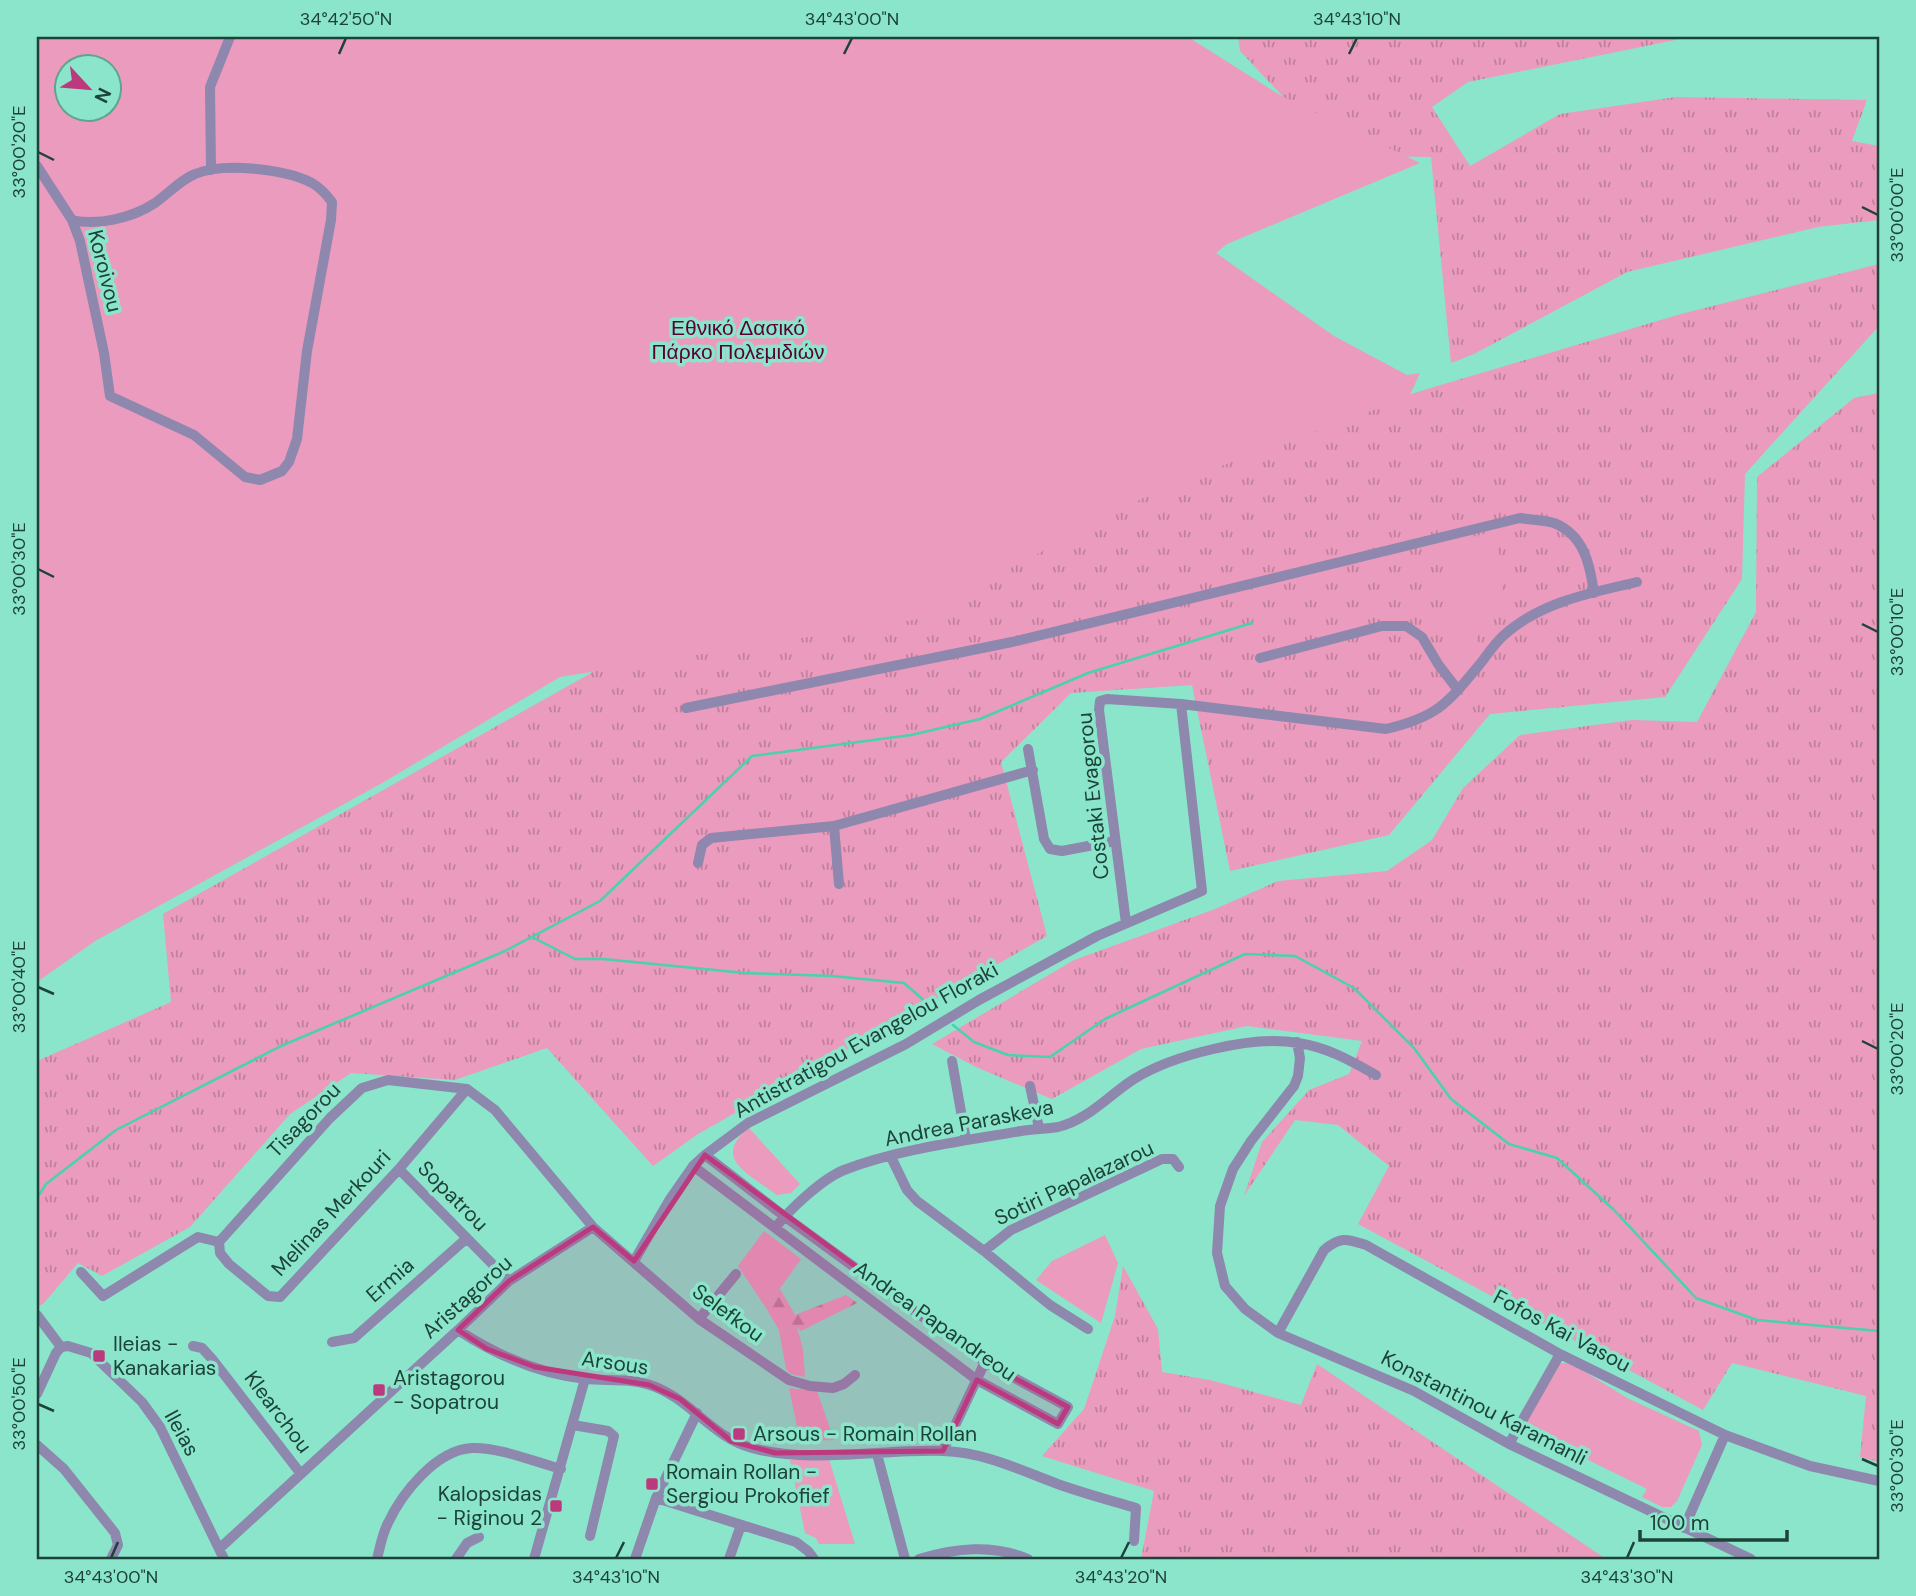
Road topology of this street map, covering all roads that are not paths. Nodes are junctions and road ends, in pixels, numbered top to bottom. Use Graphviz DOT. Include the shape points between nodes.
graph roads {
  1 [pos="230,37"];
  2 [pos="37,166"];
  3 [pos="211,170"];
  4 [pos="72,220"];
  5 [pos="1637,582"];
  6 [pos="1594,593"];
  7 [pos="1260,658"];
  8 [pos="1458,690"];
  9 [pos="1181,704"];
  10 [pos="686,708"];
  11 [pos="1028,749"];
  12 [pos="1033,770"];
  13 [pos="834,826"];
  14 [pos="1115,841"];
  15 [pos="698,863"];
  16 [pos="839,884"];
  17 [pos="1126,923"];
  18 [pos="1297,1042"];
  19 [pos="952,1061"];
  20 [pos="1376,1075"];
  21 [pos="1030,1086"];
  22 [pos="467,1089"];
  23 [pos="1039,1128"];
  24 [pos="966,1140"];
  25 [pos="705,1155"];
  26 [pos="891,1157"];
  27 [pos="694,1166"];
  28 [pos="1178,1167"];
  29 [pos="399,1169"];
  30 [pos="784,1216"];
  31 [pos="593,1227"];
  32 [pos="775,1228"];
  33 [pos="467,1238"];
  34 [pos="219,1242"];
  35 [pos="984,1251"];
  36 [pos="634,1261"];
  37 [pos="81,1272"];
  38 [pos="736,1274"];
  39 [pos="509,1281"];
  40 [pos="37,1315"];
  41 [pos="699,1320"];
  42 [pos="1088,1329"];
  43 [pos="458,1330"];
  44 [pos="1278,1333"];
  45 [pos="332,1342"];
  46 [pos="193,1346"];
  47 [pos="61,1347"];
  48 [pos="1560,1354"];
  49 [pos="985,1362"];
  50 [pos="855,1375"];
  51 [pos="585,1379"];
  52 [pos="977,1380"];
  53 [pos="37,1394"];
  54 [pos="696,1413"];
  55 [pos="573,1425"];
  56 [pos="1726,1435"];
  57 [pos="1509,1444"];
  58 [pos="37,1445"];
  59 [pos="943,1451"];
  60 [pos="877,1454"];
  61 [pos="561,1469"];
  62 [pos="301,1475"];
  63 [pos="1879,1481"];
  64 [pos="656,1498"];
  65 [pos="741,1525"];
  66 [pos="1684,1528"];
  67 [pos="590,1536"];
  68 [pos="479,1537"];
  69 [pos="1134,1541"];
  70 [pos="220,1548"];
  71 [pos="111,1559"];
  72 [pos="224,1559"];
  73 [pos="377,1559"];
  74 [pos="456,1559"];
  75 [pos="534,1559"];
  76 [pos="635,1559"];
  77 [pos="729,1559"];
  78 [pos="814,1559"];
  79 [pos="905,1559"];
  80 [pos="919,1559"];
  81 [pos="1028,1559"];
  82 [pos="1751,1559"];
  1 -- 3 [label="street" via="210,87"];
  2 -- 4 [label="street, Koroivou"];
  3 -- 4 [label="street" via="188,177 137,212 106,221"];
  3 -- 4 [label="street, Koroivou" via="248,169 297,177 321,189 332,202 297,439 282,471 260,480 245,478 194,435 110,396 85,260"];
  5 -- 6 [label="street"];
  6 -- 8 [label="street" via="1534,613 1503,636"];
  6 -- 10 [label="street" via="1590,561 1575,536 1553,523 1520,518 1012,642"];
  7 -- 8 [label="street" via="1381,626 1406,626 1422,637"];
  8 -- 9 [label="street" via="1437,711 1386,730"];
  9 -- 14 [label="street, Costaki Evagorou" via="1100,701"];
  9 -- 17 [label="street, Antistratigou Evangelou Floraki" via="1202,891"];
  11 -- 12 [label="street"];
  12 -- 13 [label="street"];
  12 -- 14 [label="street" via="1044,839 1050,849"];
  13 -- 15 [label="street" via="711,838 702,845"];
  13 -- 16 [label="street"];
  14 -- 17 [label="street, Costaki Evagorou"];
  17 -- 25 [label="street, Antistratigou Evangelou Floraki" via="906,1044 750,1122"];
  18 -- 20 [label="street, Andrea Paraskeva" via="1335,1052"];
  18 -- 23 [label="street, Andrea Paraskeva" via="1247,1043 1175,1059 1134,1079 1081,1118"];
  18 -- 44 [label="street, Konstantinou Karamanli" via="1300,1058 1294,1086 1233,1169 1220,1206 1217,1254 1225,1286 1245,1310"];
  19 -- 24 [label="street"];
  21 -- 23 [label="street"];
  22 -- 29 [label="street, Melinas Merkouri"];
  22 -- 31 [label="street" via="495,1110"];
  22 -- 34 [label="street, Tisagorou" via="388,1080 362,1088"];
  23 -- 24 [label="street, Andrea Paraskeva"];
  24 -- 26 [label="street, Andrea Paraskeva"];
  25 -- 27 [label="street, Antistratigou Evangelou Floraki"];
  25 -- 30 [label="street, Andrea Papandreou"];
  26 -- 30 [label="street, Andrea Paraskeva" via="842,1171"];
  26 -- 35 [label="street" via="917,1201"];
  27 -- 32 [label="street, Andrea Papandreou"];
  27 -- 36 [label="street, Antistratigou Evangelou Floraki"];
  28 -- 35 [label="street, Sotiri Papalazarou" via="1173,1159 1162,1159 1011,1230"];
  29 -- 33 [label="street, Sopatrou"];
  29 -- 34 [label="street, Melinas Merkouri" via="279,1297 268,1296 229,1264 220,1253"];
  30 -- 32 [label="street, Andrea Paraskeva"];
  30 -- 49 [label="street, Andrea Papandreou"];
  31 -- 36 [label="street, Selefkou"];
  31 -- 39 [label="street, Aristagorou"];
  32 -- 52 [label="street, Andrea Papandreou"];
  33 -- 39 [label="street, Sopatrou"];
  33 -- 45 [label="street, Ermia" via="354,1338"];
  34 -- 37 [label="street" via="198,1237 103,1296"];
  35 -- 42 [label="street" via="1050,1305"];
  36 -- 41 [label="street, Selefkou"];
  38 -- 41 [label="street"];
  39 -- 43 [label="street, Aristagorou"];
  40 -- 47 [label="street"];
  41 -- 50 [label="street, Selefkou" via="789,1380 833,1388"];
  43 -- 51 [label="street, Arsous" via="487,1349"];
  43 -- 62 [label="street, Aristagorou"];
  44 -- 48 [label="street, Fofos Kai Vasou" via="1324,1250 1349,1239"];
  44 -- 57 [label="street, Konstantinou Karamanli" via="1414,1391"];
  46 -- 62 [label="street, Klearchou" via="213,1360"];
  47 -- 53 [label="street"];
  47 -- 70 [label="street, Ileias" via="91,1353 142,1402 160,1427"];
  48 -- 56 [label="street, Fofos Kai Vasou"];
  48 -- 57 [label="street"];
  49 -- 52 [label="street"];
  49 -- 52 [label="street, Andrea Papandreou" via="1068,1407 1058,1424"];
  51 -- 54 [label="street, Arsous" via="649,1385 680,1399"];
  51 -- 55 [label="street"];
  52 -- 59 [label="street"];
  54 -- 60 [label="street, Arsous" via="731,1441 775,1453"];
  54 -- 64 [label="street"];
  55 -- 61 [label="street"];
  55 -- 67 [label="street" via="614,1436"];
  56 -- 63 [label="street, Fofos Kai Vasou" via="1810,1466"];
  56 -- 66 [label="street"];
  57 -- 66 [label="street, Konstantinou Karamanli"];
  58 -- 71 [label="street" via="64,1469 115,1533 118,1545"];
  59 -- 60 [label="street, Arsous"];
  59 -- 69 [label="street, Arsous" via="996,1460 1136,1508"];
  60 -- 79 [label="street"];
  61 -- 73 [label="street" via="486,1449 454,1452 430,1467 403,1496 386,1525"];
  61 -- 75 [label="street"];
  62 -- 70 [label="street, Aristagorou"];
  64 -- 65 [label="street"];
  64 -- 76 [label="street"];
  65 -- 77 [label="street"];
  65 -- 78 [label="street" via="796,1542"];
  66 -- 82 [label="street, Konstantinou Karamanli"];
  68 -- 74 [label="street" via="467,1543"];
  70 -- 72 [label="street, Ileias"];
  80 -- 81 [label="street" via="974,1549"];
}
